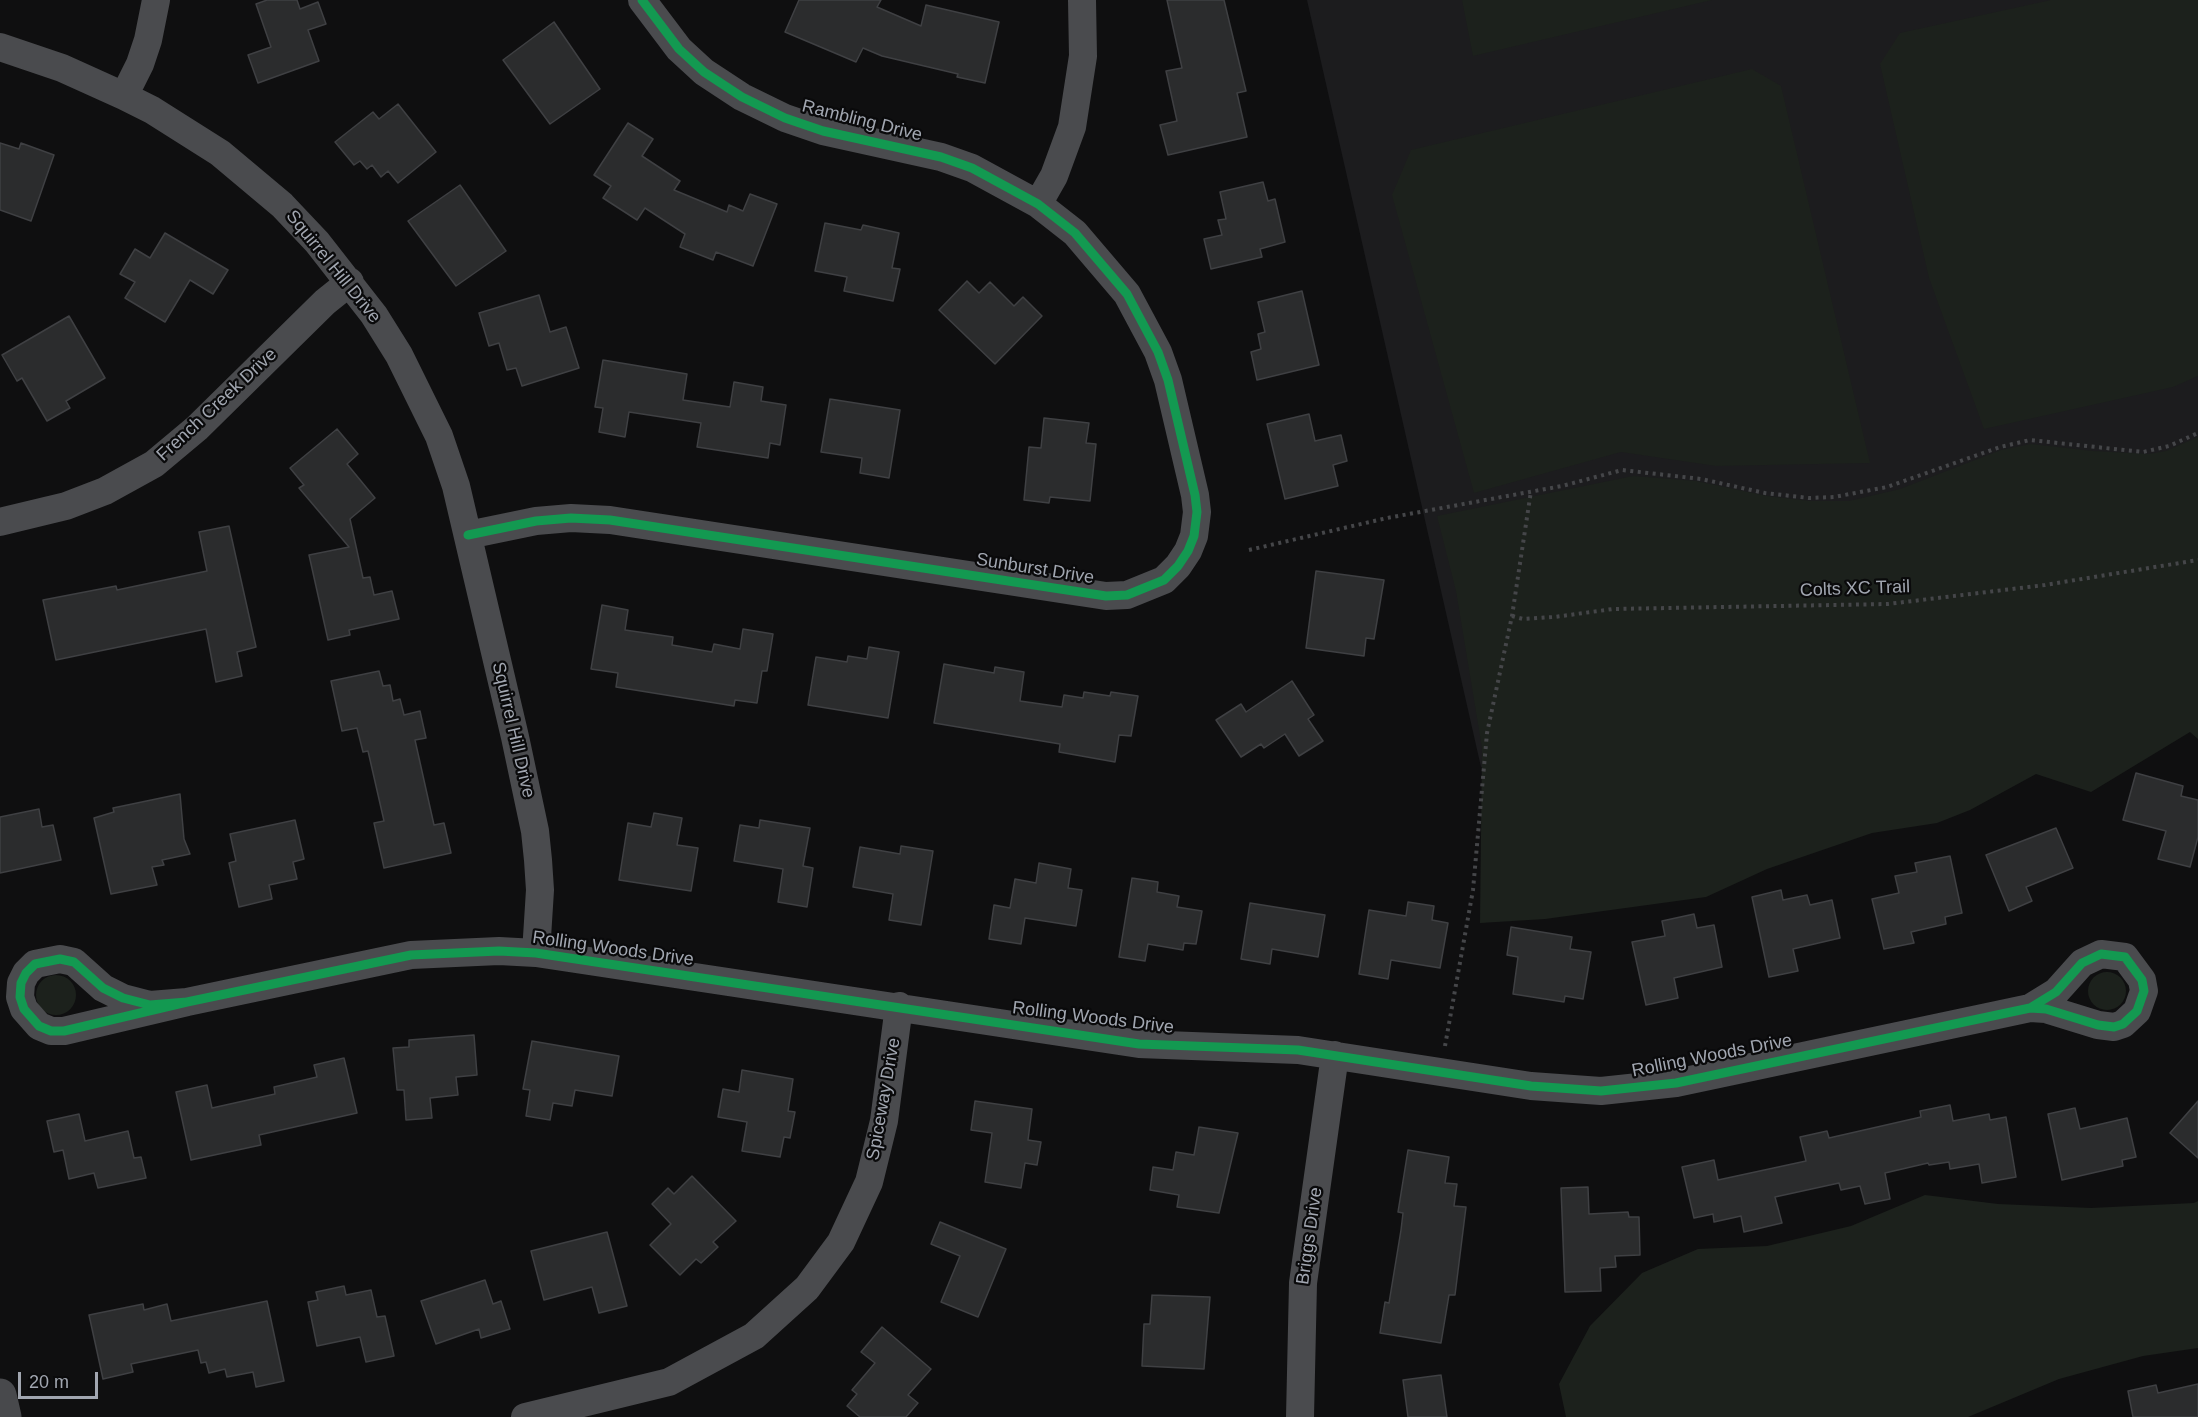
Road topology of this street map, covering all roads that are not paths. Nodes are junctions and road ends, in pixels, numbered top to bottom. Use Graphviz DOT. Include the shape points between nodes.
graph roads {
  1 [pos="156,0"];
  2 [pos="642,0"];
  3 [pos="1082,0"];
  4 [pos="0,47"];
  5 [pos="124,96"];
  6 [pos="1038,204"];
  7 [pos="350,282"];
  8 [pos="0,522"];
  9 [pos="468,536"];
  10 [pos="536,953"];
  11 [pos="187,1002"];
  12 [pos="899,1006"];
  13 [pos="2030,1008"];
  14 [pos="1335,1055"];
  15 [pos="0,1395"];
  16 [pos="5,1417"];
  17 [pos="525,1417"];
  18 [pos="1300,1417"];
  1 -- 5 [label="street" via="140,64"];
  2 -- 6 [label="street, Rambling Drive" via="680,49 704,72 742,97 823,131 962,164"];
  3 -- 6 [label="street" via="1083,56 1072,128 1054,176"];
  4 -- 5 [label="street, Squirrel Hill Drive" via="62,68"];
  5 -- 7 [label="street, Squirrel Hill Drive" via="186,130 256,182 317,242"];
  6 -- 9 [label="street, Sunburst Drive" via="1075,233 1127,294 1168,380 1197,512 1188,551 1164,580 1127,595 1106,596 610,520 536,521"];
  7 -- 8 [label="street, French Creek Drive" via="154,464 96,495"];
  7 -- 9 [label="street, Squirrel Hill Drive" via="421,395 442,446"];
  9 -- 10 [label="street, Squirrel Hill Drive" via="535,831 540,890"];
  10 -- 11 [label="street, Rolling Woods Drive" via="411,955"];
  10 -- 12 [label="street, Rolling Woods Drive"];
  11 -- 11 [label="street, Rolling Woods Drive" via="150,1005 123,998 104,988 74,962 60,958 35,964 21,983 24,1009 39,1026 51,1031"];
  12 -- 14 [label="street, Rolling Woods Drive" via="1139,1044 1263,1047"];
  12 -- 17 [label="street, Spiceway Drive" via="884,1121 869,1182 841,1242 807,1288 754,1336 691,1372 618,1396"];
  13 -- 14 [label="street, Rolling Woods Drive" via="1676,1083 1629,1089 1559,1090"];
  14 -- 18 [label="street, Briggs Drive" via="1303,1283"];
  15 -- 16 [label="main road"];
}
